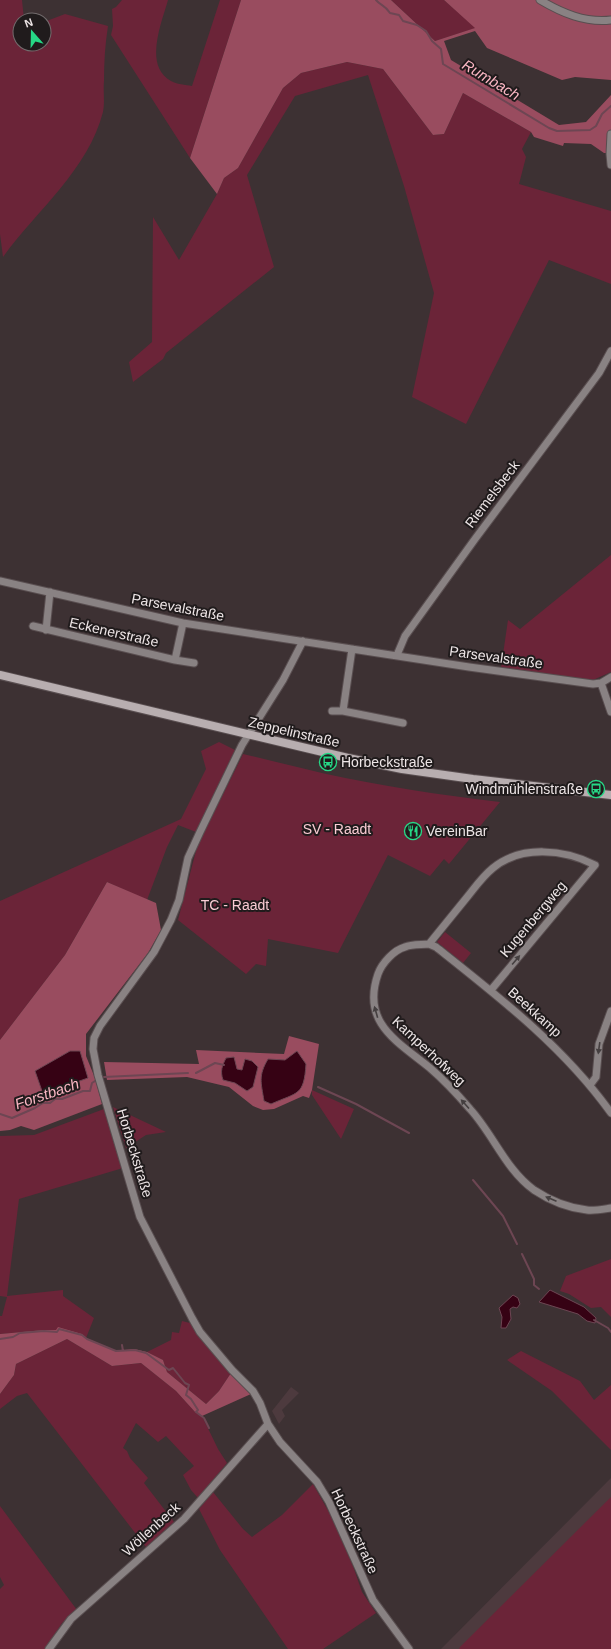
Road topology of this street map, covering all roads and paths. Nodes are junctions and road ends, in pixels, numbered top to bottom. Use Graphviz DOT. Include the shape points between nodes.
graph roads {
  1 [pos="540,0"];
  2 [pos="611,20"];
  3 [pos="611,134"];
  4 [pos="611,165"];
  5 [pos="611,351"];
  6 [pos="0,581"];
  7 [pos="50,592"];
  8 [pos="183,623"];
  9 [pos="33,626"];
  10 [pos="46,630"];
  11 [pos="303,641"];
  12 [pos="352,649"];
  13 [pos="397,655"];
  14 [pos="175,660"];
  15 [pos="194,663"];
  16 [pos="0,675"];
  17 [pos="611,678"];
  18 [pos="601,683"];
  19 [pos="332,711"];
  20 [pos="344,711"];
  21 [pos="611,712"];
  22 [pos="403,723"];
  23 [pos="248,735"];
  24 [pos="611,796"];
  25 [pos="429,944"];
  26 [pos="491,990"];
  27 [pos="611,1011"];
  28 [pos="590,1085"];
  29 [pos="611,1113"];
  30 [pos="611,1208"];
  31 [pos="268,1424"];
  32 [pos="49,1649"];
  33 [pos="409,1649"];
  1 -- 2 [label="street" via="572,16"];
  3 -- 4 [label="street"];
  5 -- 13 [label="street, Riemelsbeck" via="595,379 406,636"];
  6 -- 7 [label="street, Parsevalstraße"];
  7 -- 8 [label="street, Parsevalstraße"];
  7 -- 10 [label="street"];
  8 -- 11 [label="street, Parsevalstraße"];
  8 -- 14 [label="street, Eckenerstraße"];
  9 -- 10 [label="street, Eckenerstraße"];
  10 -- 14 [label="street, Eckenerstraße"];
  11 -- 12 [label="street, Parsevalstraße"];
  11 -- 23 [label="street, Horbeckstraße" via="283,680"];
  12 -- 13 [label="street, Parsevalstraße"];
  12 -- 20 [label="street"];
  13 -- 18 [label="street, Parsevalstraße" via="593,684"];
  14 -- 15 [label="street, Eckenerstraße"];
  16 -- 23 [label="main road, Zeppelinstraße"];
  17 -- 18 [label="street, Parsevalstraße"];
  18 -- 21 [label="street"];
  19 -- 20 [label="street"];
  20 -- 22 [label="street"];
  23 -- 24 [label="main road, Zeppelinstraße" via="402,769"];
  23 -- 31 [label="street, Horbeckstraße" via="195,841 171,920 154,952 100,1026 94,1038 93,1049 98,1075 140,1217 200,1332 253,1391"];
  25 -- 26 [label="street, Beekkamp"];
  26 -- 25 [label="street, Kugenbergweg, one-way" via="595,865 569,854 553,852 527,853 508,859 492,868 478,883"];
  30 -- 25 [label="street, Kamperhofweg, one-way" via="588,1211 548,1198 533,1189 517,1175 485,1129 456,1094 431,1069 390,1037 382,1027 373,1000 379,972 395,952 406,946"];
  26 -- 28 [label="street, Beekkamp" via="560,1053"];
  27 -- 28 [label="street, one-way" via="599,1044 596,1077"];
  28 -- 29 [label="street, Beekkamp"];
  31 -- 32 [label="street, Wöllenbeck" via="184,1519 71,1619"];
  31 -- 33 [label="street, Horbeckstraße" via="280,1442 317,1482 371,1595"];
}
